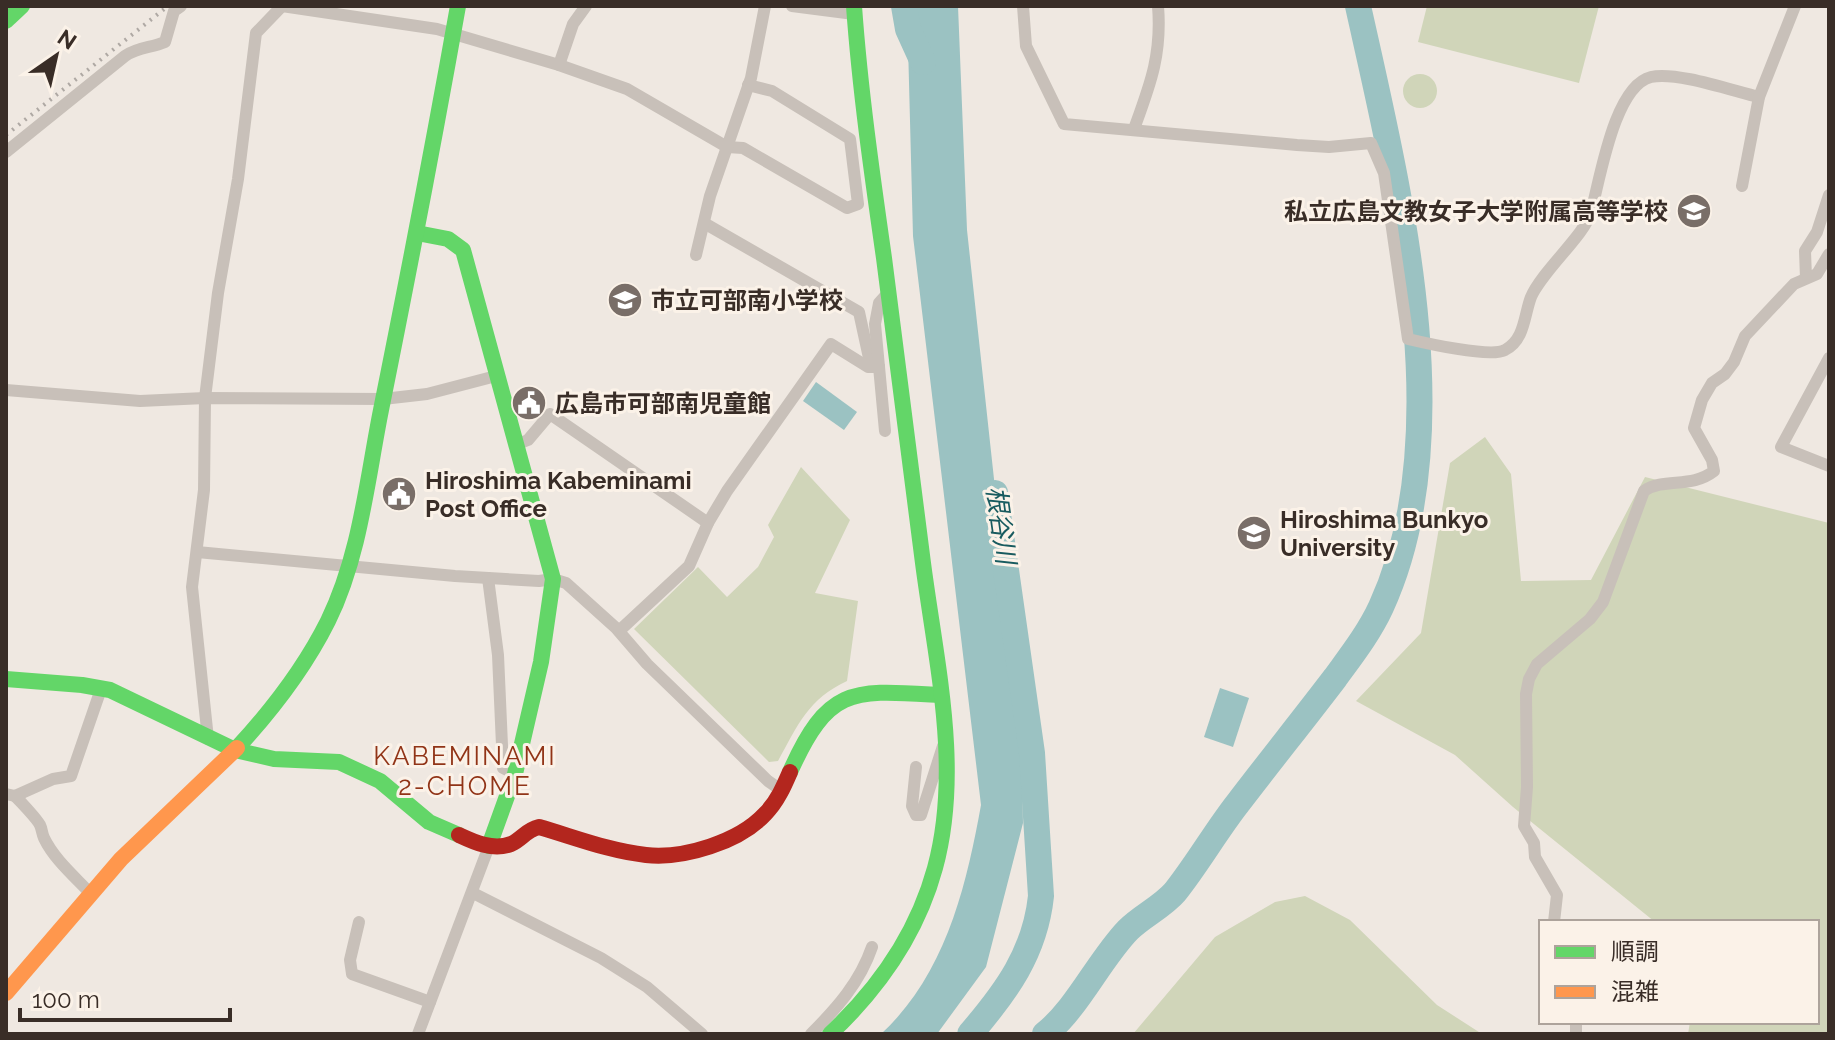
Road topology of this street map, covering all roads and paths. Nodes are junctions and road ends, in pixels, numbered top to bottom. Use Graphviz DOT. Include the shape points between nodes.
graph roads {
  1 [pos="22,6"];
  2 [pos="181,6"];
  3 [pos="458,6"];
  4 [pos="586,6"];
  5 [pos="765,6"];
  6 [pos="792,6"];
  7 [pos="1023,6"];
  8 [pos="1158,6"];
  9 [pos="1795,6"];
  10 [pos="854,10"];
  11 [pos="6,21"];
  12 [pos="454,35"];
  13 [pos="559,65"];
  14 [pos="748,85"];
  15 [pos="1759,97"];
  16 [pos="1134,129"];
  17 [pos="727,147"];
  18 [pos="6,152"];
  19 [pos="1742,186"];
  20 [pos="1829,195"];
  21 [pos="704,223"];
  22 [pos="417,233"];
  23 [pos="1829,254"];
  24 [pos="696,255"];
  25 [pos="1806,278"];
  26 [pos="888,293"];
  27 [pos="1829,358"];
  28 [pos="879,367"];
  29 [pos="496,376"];
  30 [pos="6,390"];
  31 [pos="205,398"];
  32 [pos="383,399"];
  33 [pos="885,431"];
  34 [pos="515,445"];
  35 [pos="1829,466"];
  36 [pos="708,523"];
  37 [pos="197,552"];
  38 [pos="350,565"];
  39 [pos="488,578"];
  40 [pos="553,579"];
  41 [pos="619,631"];
  42 [pos="6,679"];
  43 [pos="101,689"];
  44 [pos="940,695"];
  45 [pos="208,739"];
  46 [pos="944,743"];
  47 [pos="235,750"];
  48 [pos="916,767"];
  49 [pos="515,774"];
  50 [pos="781,790"];
  51 [pos="9,798"];
  52 [pos="489,846"];
  53 [pos="90,893"];
  54 [pos="473,893"];
  55 [pos="1554,920"];
  56 [pos="359,922"];
  57 [pos="872,947"];
  58 [pos="6,993"];
  59 [pos="430,1002"];
  60 [pos="418,1034"];
  61 [pos="702,1034"];
  62 [pos="811,1034"];
  63 [pos="830,1034"];
  1 -- 11 [label="main road"];
  2 -- 18 [label="street" via="174,11 165,42 125,56"];
  3 -- 12 [label="main road"];
  4 -- 13 [label="street" via="573,24"];
  5 -- 14 [label="street"];
  6 -- 10 [label="street"];
  7 -- 16 [label="street" via="1026,46 1064,124"];
  8 -- 16 [label="street" via="1154,75"];
  9 -- 15 [label="street"];
  10 -- 26 [label="main road"];
  12 -- 13 [label="street"];
  12 -- 22 [label="main road"];
  12 -- 31 [label="street" via="282,6 256,33"];
  13 -- 17 [label="street" via="627,89"];
  14 -- 17 [label="street"];
  14 -- 17 [label="street" via="772,91 850,139 858,204 847,208 743,148"];
  15 -- 16 [label="street" via="1670,76 1649,77 1631,91 1610,139 1590,217 1532,296 1520,335 1504,351 1488,353 1408,339 1384,173 1371,143 1308,145"];
  15 -- 19 [label="street"];
  17 -- 21 [label="street"];
  20 -- 25 [label="street" via="1805,251"];
  21 -- 24 [label="street"];
  21 -- 28 [label="street" via="859,312 869,358"];
  22 -- 29 [label="main road" via="447,237 463,250"];
  22 -- 32 [label="main road"];
  23 -- 25 [label="street" via="1817,274"];
  25 -- 55 [label="street" via="1745,336 1734,362 1702,400 1694,428 1714,471 1703,479 1644,491 1603,602 1537,664 1529,679 1524,826 1557,895"];
  26 -- 28 [label="street" via="879,303 875,324"];
  26 -- 44 [label="main road"];
  27 -- 35 [label="street" via="1781,447"];
  28 -- 33 [label="street"];
  28 -- 36 [label="street" via="868,367 831,344"];
  29 -- 32 [label="street"];
  29 -- 34 [label="main road"];
  30 -- 31 [label="street" via="140,401"];
  31 -- 32 [label="street"];
  31 -- 37 [label="street"];
  32 -- 38 [label="main road"];
  34 -- 36 [label="street" via="528,440 550,414"];
  34 -- 40 [label="main road"];
  36 -- 41 [label="street" via="689,566"];
  37 -- 38 [label="street"];
  37 -- 45 [label="street" via="192,587"];
  38 -- 39 [label="street"];
  38 -- 47 [label="main road" via="302,669"];
  39 -- 40 [label="street"];
  39 -- 49 [label="street" via="503,768"];
  40 -- 41 [label="street" via="566,583"];
  40 -- 49 [label="main road" via="541,662"];
  41 -- 50 [label="street"];
  42 -- 43 [label="main road"];
  43 -- 45 [label="main road"];
  43 -- 51 [label="street" via="71,776"];
  44 -- 46 [label="main road"];
  44 -- 50 [label="main road" via="888,693 838,702 810,732"];
  45 -- 47 [label="main road"];
  46 -- 48 [label="street" via="921,815 912,806"];
  46 -- 63 [label="main road" via="946,800 933,879 877,987"];
  47 -- 52 [label="main road" via="274,759 339,762 380,781 429,822"];
  47 -- 53 [label="main road"];
  49 -- 52 [label="main road"];
  50 -- 52 [label="main road" via="754,824 690,850 659,856 539,827 510,844"];
  51 -- 53 [label="street" via="24,805 62,863"];
  52 -- 54 [label="street"];
  53 -- 58 [label="main road"];
  54 -- 59 [label="street"];
  54 -- 61 [label="street" via="601,958 647,987"];
  56 -- 59 [label="street" via="352,974"];
  57 -- 62 [label="street" via="855,984"];
  59 -- 60 [label="street"];
}
